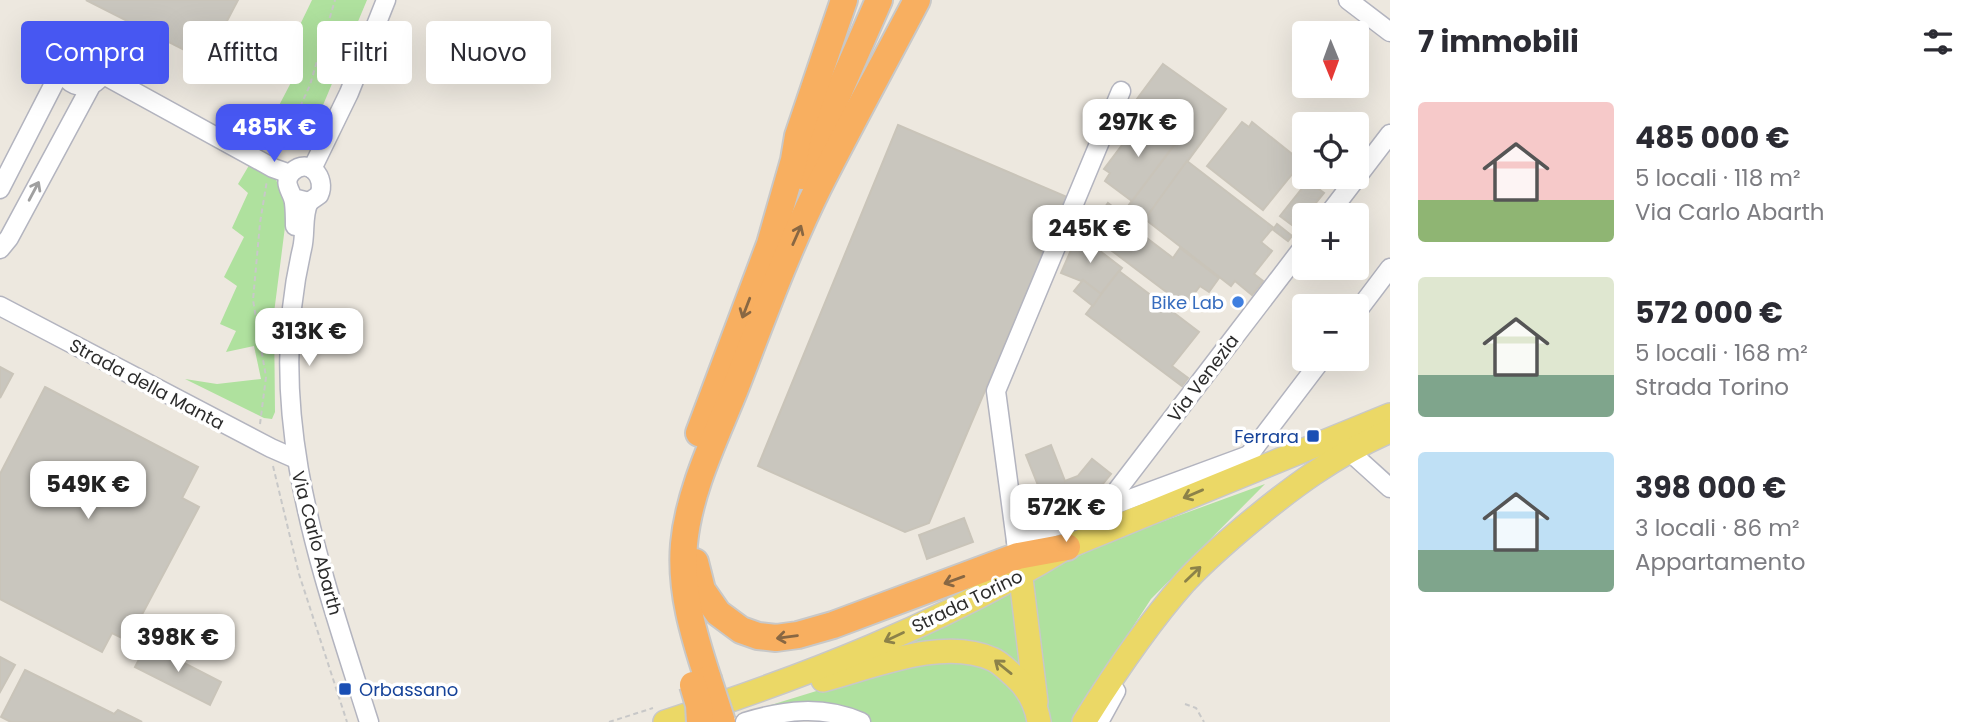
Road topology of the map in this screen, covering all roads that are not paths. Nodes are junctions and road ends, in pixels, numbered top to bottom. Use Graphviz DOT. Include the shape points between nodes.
graph roads {
  1 [pos="386,0"];
  2 [pos="844,0"];
  3 [pos="861,0"];
  4 [pos="879,0"];
  5 [pos="898,0"];
  6 [pos="917,0"];
  7 [pos="1348,0"];
  8 [pos="1390,32"];
  9 [pos="54,84"];
  10 [pos="94,84"];
  11 [pos="107,84"];
  12 [pos="1121,91"];
  13 [pos="1390,134"];
  14 [pos="794,160"];
  15 [pos="312,169"];
  16 [pos="290,174"];
  17 [pos="0,189"];
  18 [pos="817,189"];
  19 [pos="301,200"];
  20 [pos="1337,203"];
  21 [pos="770,244"];
  22 [pos="0,249"];
  23 [pos="1292,262"];
  24 [pos="1390,268"];
  25 [pos="1369,296"];
  26 [pos="0,306"];
  27 [pos="762,320"];
  28 [pos="1314,371"];
  29 [pos="1390,415"];
  30 [pos="1390,431"];
  31 [pos="1349,451"];
  32 [pos="296,459"];
  33 [pos="1253,461"];
  34 [pos="1390,488"];
  35 [pos="1102,510"];
  36 [pos="1067,547"];
  37 [pos="1019,557"];
  38 [pos="1149,626"];
  39 [pos="701,682"];
  40 [pos="752,694"];
  41 [pos="1038,714"];
  42 [pos="369,722"];
  43 [pos="665,722"];
  44 [pos="700,722"];
  45 [pos="722,722"];
  46 [pos="745,722"];
  47 [pos="861,722"];
  48 [pos="1084,722"];
  49 [pos="1100,722"];
  1 -- 15 [label="street"];
  2 -- 14 [label="highway"];
  3 -- 14 [label="highway"];
  4 -- 21 [label="highway"];
  5 -- 18 [label="highway"];
  6 -- 18 [label="highway"];
  7 -- 8 [label="street"];
  9 -- 17 [label="street"];
  22 -- 10 [label="street, one-way"];
  11 -- 16 [label="street"];
  12 -- 37 [label="street" via="996,391"];
  13 -- 20 [label="street"];
  14 -- 21 [label="highway"];
  15 -- 16 [label="street" via="298,168"];
  15 -- 19 [label="street, Via Carlo Abarth" via="321,177 322,189 319,195"];
  16 -- 19 [label="street, Via Carlo Abarth" via="288,190"];
  27 -- 18 [label="highway, one-way"];
  19 -- 32 [label="street, Via Carlo Abarth" via="290,354"];
  21 -- 39 [label="highway, one-way" via="671,516 668,569 675,626"];
  23 -- 35 [label="street, Via Venezia"];
  24 -- 25 [label="street"];
  26 -- 32 [label="street, Strada della Manta"];
  37 -- 27 [label="highway, one-way" via="788,638 749,633 718,613 698,581 696,530 738,410"];
  27 -- 39 [label="highway" via="701,473 687,526 683,565"];
  28 -- 33 [label="street"];
  29 -- 33 [label="main road, Strada Torino"];
  30 -- 31 [label="main road"];
  31 -- 34 [label="street"];
  38 -- 31 [label="main road, one-way" via="1185,581 1224,544 1284,494"];
  32 -- 42 [label="street, Via Carlo Abarth" via="315,547"];
  33 -- 35 [label="street, Strada Torino"];
  33 -- 36 [label="main road, Strada Torino, one-way"];
  35 -- 37 [label="street, Strada Torino"];
  36 -- 37 [label="highway"];
  37 -- 40 [label="main road, Strada Torino, one-way" via="888,639"];
  37 -- 41 [label="main road"];
  38 -- 48 [label="main road"];
  38 -- 49 [label="street" via="1137,660"];
  39 -- 44 [label="highway, bridge"];
  39 -- 45 [label="highway, bridge"];
  41 -- 40 [label="main road, one-way" via="1018,680 996,660 956,650"];
  40 -- 43 [label="main road"];
  46 -- 47 [label="street" via="769,714 822,710"];
}
